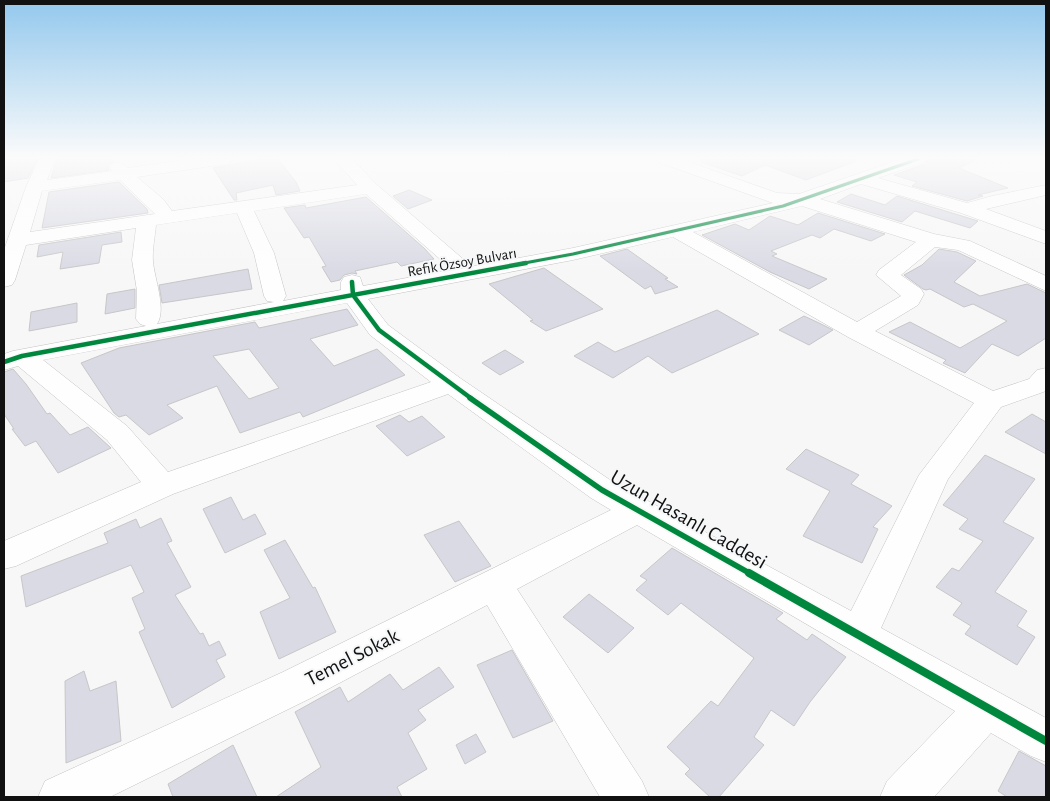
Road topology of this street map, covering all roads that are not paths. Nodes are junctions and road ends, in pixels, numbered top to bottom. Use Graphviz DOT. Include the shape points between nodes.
graph roads {
  1 [pos="32,196"];
  2 [pos="150,196"];
  3 [pos="317,196"];
  4 [pos="379,196"];
  5 [pos="770,196"];
  6 [pos="780,196"];
  7 [pos="813,196"];
  8 [pos="923,196"];
  9 [pos="1015,196"];
  10 [pos="775,198"];
  11 [pos="803,200"];
  12 [pos="244,208"];
  13 [pos="968,209"];
  14 [pos="158,221"];
  15 [pos="1006,222"];
  16 [pos="676,231"];
  17 [pos="1046,238"];
  18 [pos="17,240"];
  19 [pos="931,240"];
  20 [pos="963,245"];
  21 [pos="456,264"];
  22 [pos="4,280"];
  23 [pos="1046,284"];
  24 [pos="353,288"];
  25 [pos="275,296"];
  26 [pos="148,319"];
  27 [pos="857,332"];
  28 [pos="10,356"];
  29 [pos="1043,383"];
  30 [pos="452,384"];
  31 [pos="991,401"];
  32 [pos="162,486"];
  33 [pos="639,510"];
  34 [pos="4,556"];
  35 [pos="494,584"];
  36 [pos="858,634"];
  37 [pos="987,706"];
  38 [pos="1046,741"];
  39 [pos="61,797"];
  40 [pos="626,797"];
  41 [pos="903,797"];
  1 -- 18 [label="street"];
  2 -- 14 [label="street" via="159,204"];
  3 -- 12 [label="street"];
  4 -- 21 [label="street"];
  5 -- 10 [label="street"];
  6 -- 10 [label="street, Refik Özsoy Bulvarı"];
  7 -- 11 [label="street, Refik Özsoy Bulvarı"];
  8 -- 13 [label="street"];
  9 -- 13 [label="street"];
  10 -- 11 [label="street"];
  10 -- 21 [label="street, Refik Özsoy Bulvarı" via="561,246"];
  11 -- 16 [label="street, Refik Özsoy Bulvarı"];
  11 -- 19 [label="street"];
  12 -- 14 [label="street"];
  12 -- 25 [label="street" via="264,253"];
  13 -- 15 [label="street"];
  14 -- 18 [label="street"];
  14 -- 26 [label="street" via="142,260 148,291"];
  15 -- 17 [label="street"];
  15 -- 20 [label="street"];
  16 -- 24 [label="street, Refik Özsoy Bulvarı" via="572,254"];
  16 -- 27 [label="street"];
  18 -- 22 [label="street"];
  19 -- 20 [label="street"];
  19 -- 27 [label="street" via="887,274 913,294 910,300"];
  20 -- 23 [label="street"];
  21 -- 24 [label="street, Refik Özsoy Bulvarı"];
  24 -- 25 [label="street, Refik Özsoy Bulvarı"];
  24 -- 28 [label="street, Refik Özsoy Bulvarı"];
  24 -- 30 [label="street, Uzun Hasanlı Caddesi" via="379,330"];
  25 -- 26 [label="street, Refik Özsoy Bulvarı"];
  26 -- 28 [label="street, Refik Özsoy Bulvarı" via="23,342"];
  27 -- 31 [label="street"];
  28 -- 32 [label="street" via="117,433"];
  29 -- 31 [label="street"];
  30 -- 32 [label="street"];
  30 -- 33 [label="street, Uzun Hasanlı Caddesi" via="602,490"];
  31 -- 36 [label="street" via="934,475"];
  32 -- 34 [label="street"];
  33 -- 35 [label="street, Temel Sokak"];
  33 -- 36 [label="street, Uzun Hasanlı Caddesi"];
  35 -- 39 [label="street, Temel Sokak" via="298,685"];
  35 -- 40 [label="street"];
  36 -- 37 [label="street, Uzun Hasanlı Caddesi"];
  37 -- 38 [label="street, Uzun Hasanlı Caddesi"];
  37 -- 41 [label="street"];
}
